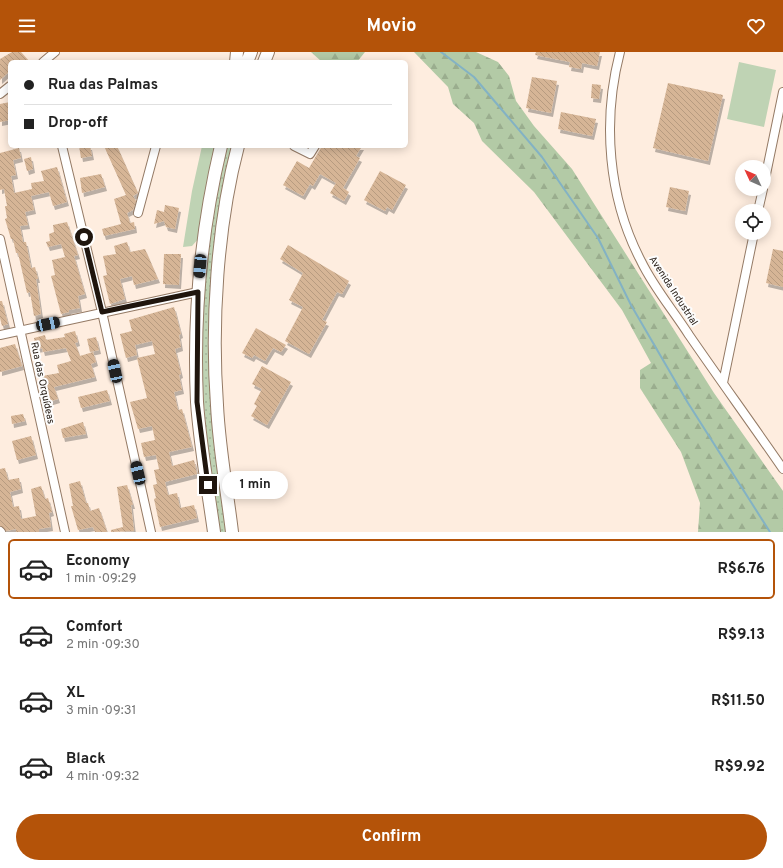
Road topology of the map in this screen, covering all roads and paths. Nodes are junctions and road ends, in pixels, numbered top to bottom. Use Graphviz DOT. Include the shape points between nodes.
graph roads {
  1 [pos="55,52"];
  2 [pos="620,52"];
  3 [pos="45,60"];
  4 [pos="8,88"];
  5 [pos="783,92"];
  6 [pos="0,94"];
  7 [pos="62,148"];
  8 [pos="155,148"];
  9 [pos="221,148"];
  10 [pos="238,148"];
  11 [pos="298,148"];
  12 [pos="314,148"];
  13 [pos="769,160"];
  14 [pos="138,213"];
  15 [pos="0,239"];
  16 [pos="753,240"];
  17 [pos="198,292"];
  18 [pos="102,312"];
  19 [pos="20,330"];
  20 [pos="0,335"];
  21 [pos="723,383"];
  22 [pos="783,469"];
  23 [pos="65,532"];
  24 [pos="151,532"];
  25 [pos="214,532"];
  26 [pos="232,532"];
  1 -- 3 [label="street"];
  2 -- 21 [label="street, Avenida Industrial" via="613,89 610,144 614,185 622,212 648,274"];
  4 -- 6 [label="street"];
  5 -- 13 [label="street"];
  7 -- 18 [label="street"];
  8 -- 14 [label="street"];
  9 -- 17 [label="highway" via="211,189"];
  10 -- 26 [label="highway" via="220,251 215,324 217,406"];
  11 -- 12 [label="street" via="310,154"];
  15 -- 19 [label="street, Rua das Orquídeas"];
  16 -- 21 [label="street"];
  17 -- 18 [label="street"];
  17 -- 25 [label="highway" via="197,402"];
  18 -- 19 [label="street"];
  18 -- 24 [label="street"];
  19 -- 20 [label="street"];
  19 -- 23 [label="street, Rua das Orquídeas"];
  21 -- 22 [label="street, Avenida Industrial"];
}
